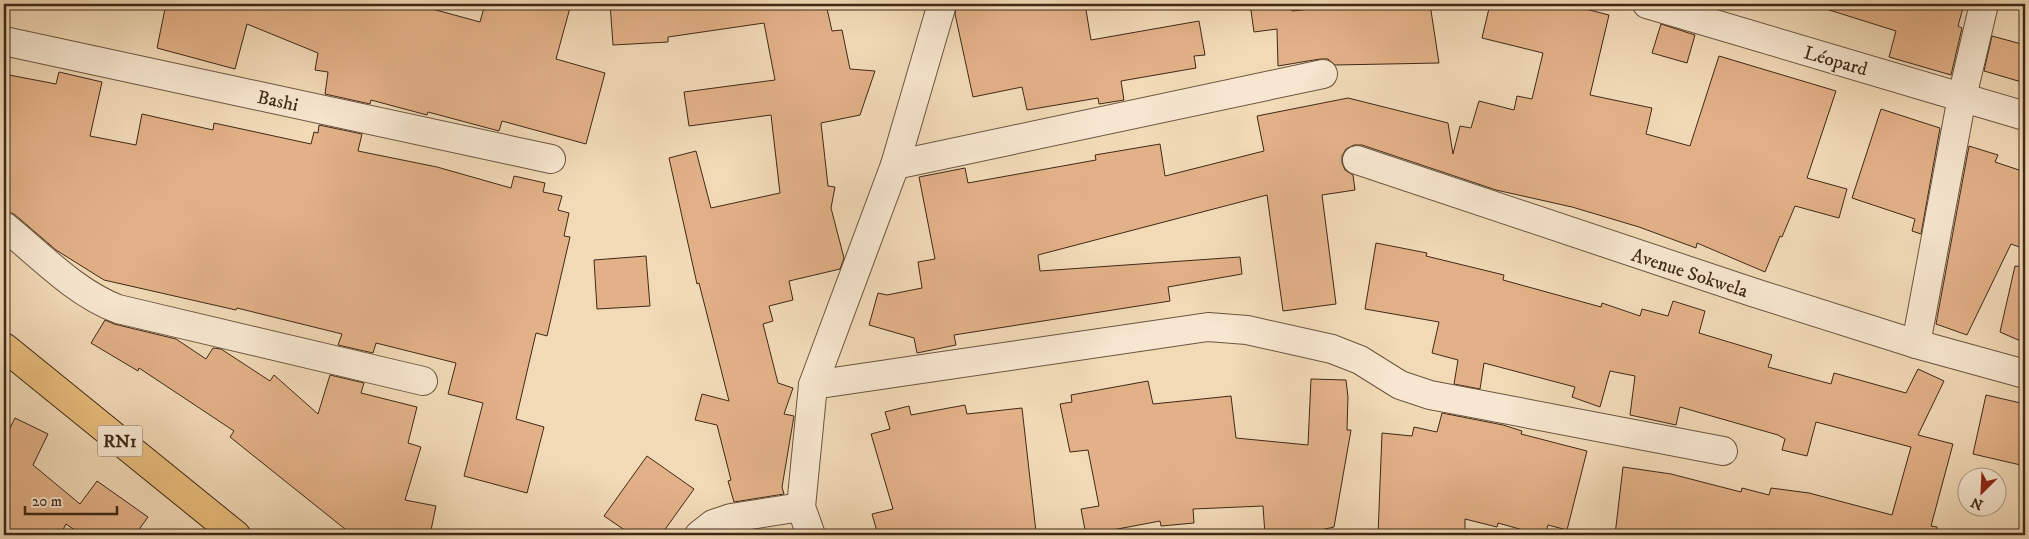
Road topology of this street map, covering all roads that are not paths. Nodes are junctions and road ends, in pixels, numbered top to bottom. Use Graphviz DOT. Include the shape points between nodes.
graph roads {
  1 [pos="942,4"];
  2 [pos="1647,4"];
  3 [pos="1984,4"];
  4 [pos="4,41"];
  5 [pos="1323,74"];
  6 [pos="1962,97"];
  7 [pos="2025,116"];
  8 [pos="551,159"];
  9 [pos="1357,160"];
  10 [pos="895,165"];
  11 [pos="4,226"];
  12 [pos="1916,344"];
  13 [pos="4,347"];
  14 [pos="2025,374"];
  15 [pos="423,381"];
  16 [pos="813,385"];
  17 [pos="1723,451"];
  18 [pos="801,507"];
  19 [pos="236,535"];
  20 [pos="699,535"];
  21 [pos="811,535"];
  1 -- 10 [label="street"];
  2 -- 6 [label="street, Léopard"];
  3 -- 6 [label="street"];
  4 -- 8 [label="street, Bashi"];
  5 -- 10 [label="street"];
  6 -- 7 [label="street, Léopard"];
  6 -- 12 [label="street"];
  9 -- 12 [label="street, Avenue Sokwela"];
  10 -- 16 [label="street"];
  11 -- 15 [label="street" via="100,302"];
  12 -- 14 [label="street, Avenue Sokwela"];
  13 -- 19 [label="highway, RN1"];
  16 -- 17 [label="street" via="1208,327 1247,330 1332,349 1360,360 1400,384 1430,395"];
  16 -- 18 [label="street"];
  18 -- 20 [label="street" via="731,518 713,524"];
  18 -- 21 [label="street"];
}
